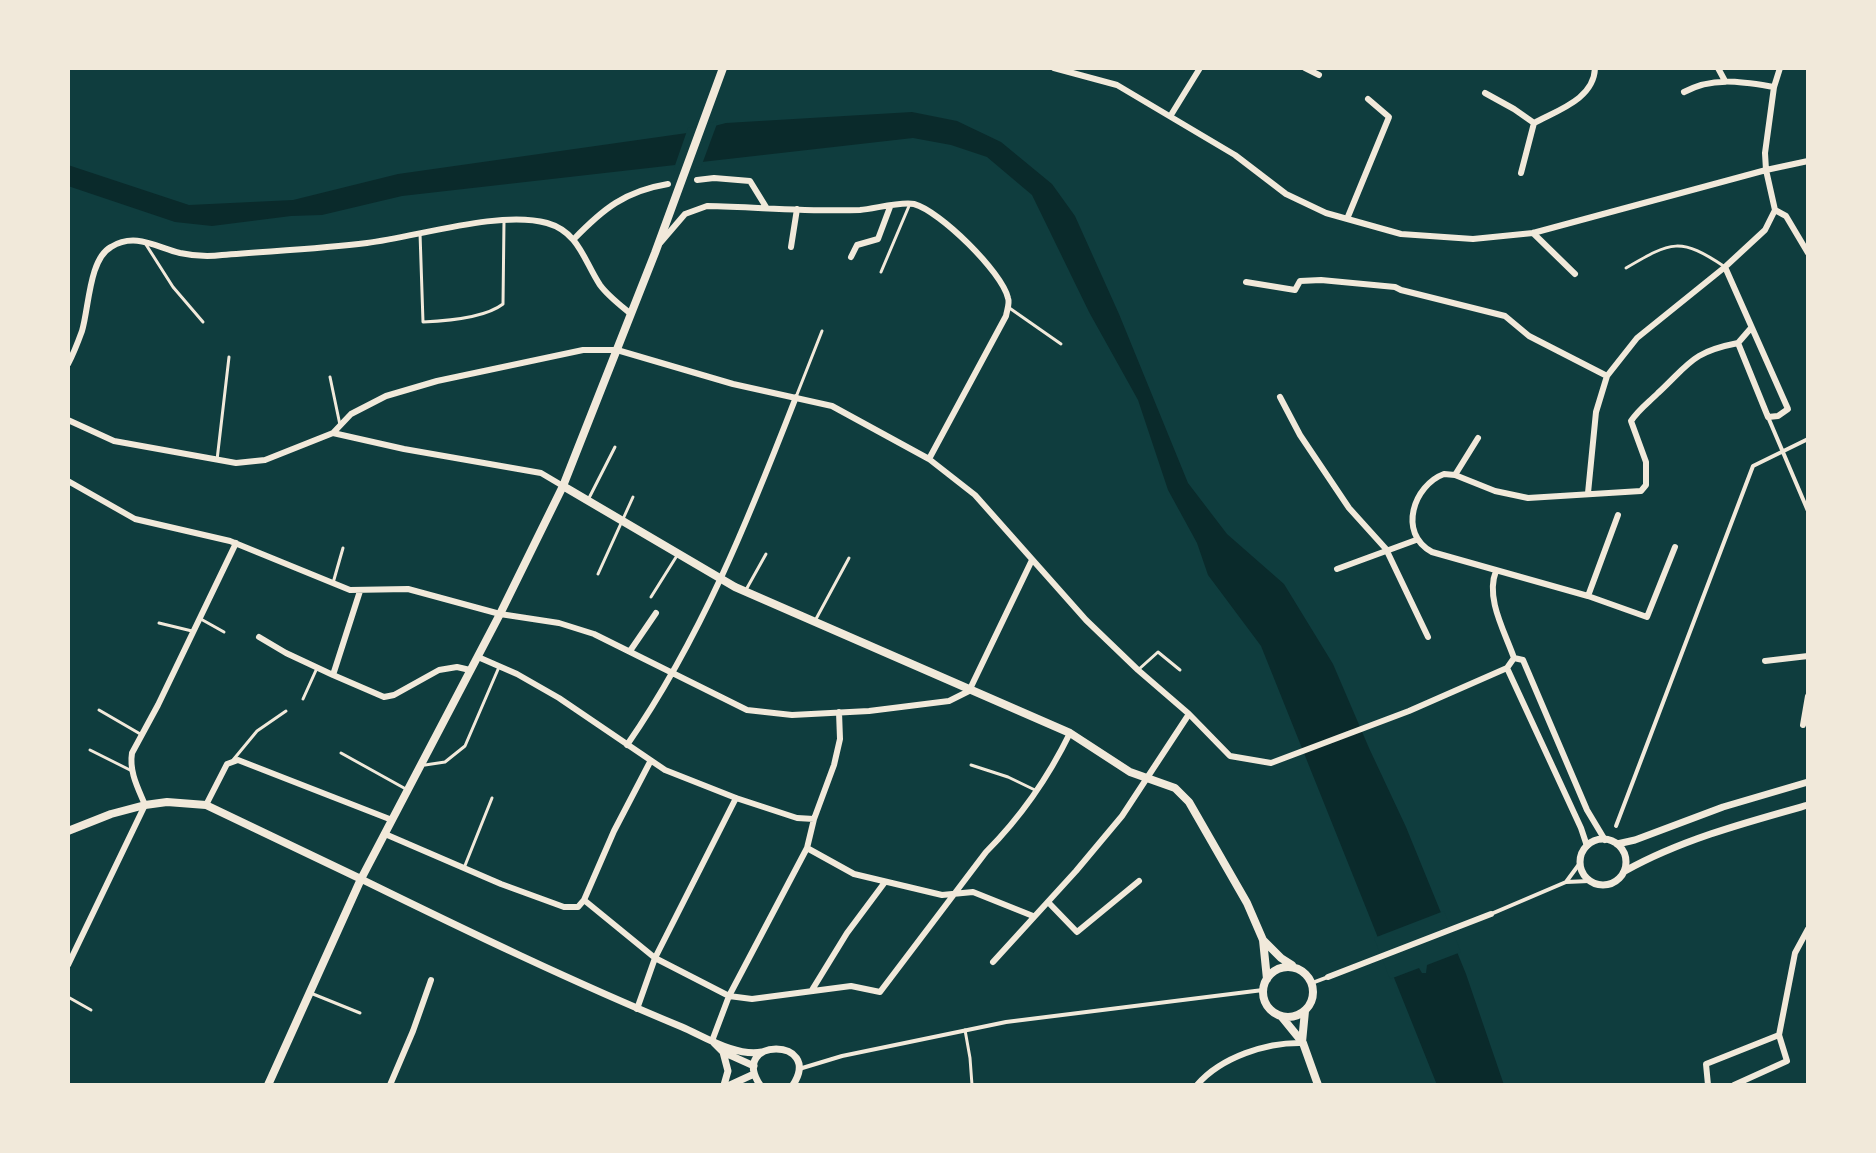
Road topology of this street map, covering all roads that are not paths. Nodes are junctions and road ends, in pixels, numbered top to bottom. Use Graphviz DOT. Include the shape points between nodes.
graph roads {
  1 [pos="723,68"];
  2 [pos="1054,68"];
  3 [pos="1200,68"];
  4 [pos="1305,68"];
  5 [pos="1595,68"];
  6 [pos="1718,68"];
  7 [pos="1780,68"];
  8 [pos="1073,70"];
  9 [pos="1319,75"];
  10 [pos="1725,81"];
  11 [pos="1774,87"];
  12 [pos="1684,92"];
  13 [pos="1485,93"];
  14 [pos="1368,99"];
  15 [pos="1171,115"];
  16 [pos="1534,123"];
  17 [pos="1808,161"];
  18 [pos="1766,170"];
  19 [pos="1521,173"];
  20 [pos="697,180"];
  21 [pos="668,184"];
  22 [pos="909,204"];
  23 [pos="766,207"];
  24 [pos="890,207"];
  25 [pos="797,209"];
  26 [pos="1775,210"];
  27 [pos="1347,219"];
  28 [pos="504,221"];
  29 [pos="420,233"];
  30 [pos="1533,233"];
  31 [pos="574,239"];
  32 [pos="143,240"];
  33 [pos="791,247"];
  34 [pos="655,253"];
  35 [pos="1808,253"];
  36 [pos="851,257"];
  37 [pos="1725,267"];
  38 [pos="1626,268"];
  39 [pos="881,272"];
  40 [pos="1575,274"];
  41 [pos="1246,282"];
  42 [pos="1008,307"];
  43 [pos="631,314"];
  44 [pos="203,322"];
  45 [pos="1751,328"];
  46 [pos="822,331"];
  47 [pos="1738,343"];
  48 [pos="1061,344"];
  49 [pos="617,350"];
  50 [pos="229,357"];
  51 [pos="68,364"];
  52 [pos="1607,376"];
  53 [pos="330,377"];
  54 [pos="796,397"];
  55 [pos="1280,397"];
  56 [pos="1768,417"];
  57 [pos="68,420"];
  58 [pos="340,425"];
  59 [pos="333,433"];
  60 [pos="1478,438"];
  61 [pos="1808,439"];
  62 [pos="615,447"];
  63 [pos="1782,451"];
  64 [pos="929,459"];
  65 [pos="217,460"];
  66 [pos="1455,475"];
  67 [pos="68,481"];
  68 [pos="563,486"];
  69 [pos="1588,493"];
  70 [pos="633,497"];
  71 [pos="588,500"];
  72 [pos="1808,511"];
  73 [pos="1618,515"];
  74 [pos="624,521"];
  75 [pos="1416,540"];
  76 [pos="236,543"];
  77 [pos="1675,547"];
  78 [pos="343,548"];
  79 [pos="1386,549"];
  80 [pos="678,554"];
  81 [pos="766,554"];
  82 [pos="849,558"];
  83 [pos="1032,560"];
  84 [pos="1337,569"];
  85 [pos="1496,571"];
  86 [pos="598,574"];
  87 [pos="721,579"];
  88 [pos="333,583"];
  89 [pos="360,591"];
  90 [pos="745,592"];
  91 [pos="1588,596"];
  92 [pos="651,597"];
  93 [pos="656,613"];
  94 [pos="500,614"];
  95 [pos="199,618"];
  96 [pos="159,623"];
  97 [pos="814,623"];
  98 [pos="192,631"];
  99 [pos="224,632"];
  100 [pos="259,637"];
  101 [pos="1428,637"];
  102 [pos="630,651"];
  103 [pos="1808,656"];
  104 [pos="478,657"];
  105 [pos="1514,658"];
  106 [pos="1765,661"];
  107 [pos="499,667"];
  108 [pos="317,668"];
  109 [pos="1507,668"];
  110 [pos="470,670"];
  111 [pos="1138,670"];
  112 [pos="1180,670"];
  113 [pos="673,673"];
  114 [pos="333,675"];
  115 [pos="969,691"];
  116 [pos="1808,696"];
  117 [pos="303,699"];
  118 [pos="99,710"];
  119 [pos="286,711"];
  120 [pos="839,712"];
  121 [pos="1189,714"];
  122 [pos="1803,725"];
  123 [pos="1070,733"];
  124 [pos="142,735"];
  125 [pos="627,745"];
  126 [pos="90,750"];
  127 [pos="341,753"];
  128 [pos="233,760"];
  129 [pos="650,762"];
  130 [pos="971,765"];
  131 [pos="420,766"];
  132 [pos="132,771"];
  133 [pos="1145,778"];
  134 [pos="1808,782"];
  135 [pos="408,790"];
  136 [pos="1037,791"];
  137 [pos="492,798"];
  138 [pos="736,798"];
  139 [pos="145,805"];
  140 [pos="206,805"];
  141 [pos="1808,805"];
  142 [pos="814,819"];
  143 [pos="392,820"];
  144 [pos="1616,826"];
  145 [pos="68,831"];
  146 [pos="385,834"];
  147 [pos="1602,837"];
  148 [pos="1617,844"];
  149 [pos="1587,846"];
  150 [pos="807,848"];
  151 [pos="1580,863"];
  152 [pos="464,868"];
  153 [pos="1625,871"];
  154 [pos="361,879"];
  155 [pos="1139,881"];
  156 [pos="1589,881"];
  157 [pos="885,882"];
  158 [pos="1566,882"];
  159 [pos="956,894"];
  160 [pos="584,900"];
  161 [pos="1048,902"];
  162 [pos="1491,914"];
  163 [pos="1033,916"];
  164 [pos="1808,929"];
  165 [pos="1263,940"];
  166 [pos="1799,945"];
  167 [pos="1808,950"];
  168 [pos="655,958"];
  169 [pos="993,962"];
  170 [pos="68,965"];
  171 [pos="1297,968"];
  172 [pos="1328,977"];
  173 [pos="1267,979"];
  174 [pos="431,980"];
  175 [pos="1312,983"];
  176 [pos="812,990"];
  177 [pos="1263,990"];
  178 [pos="309,992"];
  179 [pos="729,996"];
  180 [pos="68,997"];
  181 [pos="637,1009"];
  182 [pos="91,1010"];
  183 [pos="1305,1011"];
  184 [pos="360,1013"];
  185 [pos="1280,1016"];
  186 [pos="965,1030"];
  187 [pos="1779,1035"];
  188 [pos="712,1041"];
  189 [pos="1303,1043"];
  190 [pos="723,1052"];
  191 [pos="762,1052"];
  192 [pos="754,1070"];
  193 [pos="799,1071"];
  194 [pos="803,1082"];
  195 [pos="268,1085"];
  196 [pos="390,1085"];
  197 [pos="727,1085"];
  198 [pos="760,1085"];
  199 [pos="793,1085"];
  200 [pos="972,1085"];
  201 [pos="1197,1085"];
  202 [pos="1318,1085"];
  203 [pos="1708,1085"];
  204 [pos="1734,1085"];
  1 -- 34 [label="main road"];
  2 -- 8 [label="street"];
  3 -- 15 [label="street"];
  4 -- 9 [label="street"];
  5 -- 16 [label="street" via="1580,97"];
  6 -- 10 [label="street"];
  7 -- 11 [label="street"];
  8 -- 15 [label="street" via="1117,85"];
  10 -- 11 [label="street"];
  10 -- 12 [label="street"];
  11 -- 18 [label="street"];
  13 -- 16 [label="street"];
  14 -- 27 [label="street" via="1389,117"];
  15 -- 27 [label="street" via="1286,194"];
  16 -- 19 [label="street"];
  17 -- 18 [label="street"];
  18 -- 26 [label="street"];
  18 -- 30 [label="street"];
  20 -- 23 [label="street" via="750,181"];
  21 -- 31 [label="street" via="642,188 600,213"];
  22 -- 24 [label="street"];
  22 -- 39 [label="lane"];
  22 -- 42 [label="street" via="932,213 972,246 1003,287"];
  23 -- 25 [label="street"];
  23 -- 34 [label="street" via="693,209"];
  24 -- 25 [label="street"];
  24 -- 36 [label="street" via="878,239 857,245"];
  25 -- 33 [label="street"];
  26 -- 35 [label="street" via="1786,216"];
  26 -- 37 [label="street" via="1765,230"];
  27 -- 30 [label="street" via="1401,234 1473,239"];
  28 -- 29 [label="street"];
  28 -- 29 [label="lane" via="503,304 461,320 423,322"];
  28 -- 31 [label="street" via="545,223"];
  29 -- 32 [label="street" via="369,243 202,256"];
  30 -- 40 [label="street"];
  31 -- 43 [label="street" via="601,286"];
  32 -- 44 [label="lane"];
  32 -- 51 [label="street" via="120,243 102,254"];
  34 -- 43 [label="main road"];
  37 -- 38 [label="lane" via="1685,245 1665,247"];
  37 -- 45 [label="street"];
  37 -- 52 [label="street" via="1637,338"];
  41 -- 52 [label="street" via="1295,290 1300,281 1321,280 1395,287 1485,309"];
  42 -- 48 [label="lane"];
  42 -- 64 [label="street"];
  43 -- 49 [label="main road"];
  45 -- 47 [label="street"];
  45 -- 56 [label="street" via="1788,409"];
  46 -- 54 [label="lane"];
  47 -- 56 [label="street"];
  47 -- 69 [label="street" via="1709,349 1680,369 1631,421 1646,462 1641,491"];
  49 -- 54 [label="street"];
  49 -- 58 [label="street" via="583,350 437,381 386,396"];
  49 -- 68 [label="main road"];
  50 -- 65 [label="lane"];
  52 -- 69 [label="street" via="1596,412"];
  53 -- 58 [label="lane"];
  54 -- 64 [label="street" via="832,406"];
  54 -- 87 [label="street"];
  55 -- 79 [label="street" via="1349,508"];
  56 -- 63 [label="street"];
  57 -- 65 [label="street" via="114,441"];
  58 -- 59 [label="street"];
  59 -- 65 [label="street" via="265,460"];
  59 -- 68 [label="street" via="541,473"];
  60 -- 66 [label="street"];
  61 -- 63 [label="street"];
  62 -- 71 [label="lane"];
  63 -- 72 [label="street"];
  63 -- 144 [label="street" via="1753,466"];
  64 -- 83 [label="street" via="975,495"];
  66 -- 69 [label="street" via="1528,498"];
  66 -- 75 [label="street" via="1439,476 1421,495 1413,514"];
  67 -- 76 [label="street" via="135,519"];
  68 -- 71 [label="main road"];
  68 -- 94 [label="main road"];
  70 -- 74 [label="lane"];
  71 -- 74 [label="main road"];
  73 -- 91 [label="street"];
  74 -- 80 [label="main road"];
  74 -- 86 [label="lane"];
  75 -- 79 [label="street"];
  75 -- 85 [label="street" via="1432,552"];
  76 -- 88 [label="street"];
  76 -- 95 [label="street"];
  77 -- 91 [label="street" via="1647,617"];
  78 -- 88 [label="lane"];
  79 -- 84 [label="street"];
  79 -- 101 [label="street"];
  80 -- 87 [label="main road"];
  80 -- 92 [label="lane"];
  81 -- 90 [label="lane"];
  82 -- 97 [label="lane"];
  83 -- 111 [label="street"];
  83 -- 115 [label="street"];
  85 -- 91 [label="street"];
  85 -- 105 [label="street" via="1492,597"];
  87 -- 90 [label="main road"];
  87 -- 113 [label="street"];
  88 -- 89 [label="street"];
  89 -- 94 [label="street" via="408,589"];
  89 -- 114 [label="street"];
  90 -- 97 [label="main road"];
  93 -- 102 [label="street"];
  94 -- 102 [label="street" via="559,623"];
  94 -- 104 [label="main road"];
  95 -- 98 [label="street"];
  95 -- 99 [label="lane"];
  96 -- 98 [label="lane"];
  97 -- 115 [label="main road"];
  98 -- 124 [label="street"];
  100 -- 108 [label="street"];
  102 -- 113 [label="street"];
  103 -- 106 [label="street"];
  104 -- 107 [label="street"];
  104 -- 110 [label="main road"];
  105 -- 109 [label="street"];
  105 -- 147 [label="street" via="1523,660"];
  107 -- 125 [label="street" via="559,698"];
  107 -- 131 [label="lane" via="465,746 445,762"];
  108 -- 114 [label="street"];
  108 -- 117 [label="lane"];
  109 -- 121 [label="street" via="1271,763 1230,756"];
  109 -- 149 [label="street"];
  110 -- 114 [label="street" via="439,670 384,697"];
  110 -- 131 [label="main road"];
  111 -- 112 [label="lane" via="1158,652"];
  111 -- 121 [label="street"];
  113 -- 120 [label="street" via="747,710 792,715"];
  113 -- 125 [label="street"];
  115 -- 120 [label="street" via="932,704"];
  115 -- 123 [label="main road"];
  116 -- 122 [label="street"];
  118 -- 124 [label="lane"];
  119 -- 128 [label="lane" via="257,731"];
  120 -- 142 [label="street" via="834,765"];
  121 -- 133 [label="street"];
  123 -- 133 [label="main road"];
  123 -- 136 [label="street"];
  124 -- 132 [label="street" via="132,753"];
  125 -- 129 [label="street"];
  126 -- 132 [label="lane"];
  127 -- 135 [label="lane"];
  128 -- 140 [label="street"];
  128 -- 143 [label="street"];
  129 -- 138 [label="street"];
  129 -- 160 [label="street"];
  130 -- 136 [label="lane"];
  131 -- 135 [label="main road"];
  132 -- 139 [label="street"];
  133 -- 161 [label="street" via="1122,816"];
  133 -- 165 [label="main road" via="1163,781 1189,802"];
  134 -- 148 [label="street"];
  135 -- 143 [label="main road"];
  136 -- 159 [label="street"];
  137 -- 152 [label="lane"];
  138 -- 142 [label="street"];
  138 -- 168 [label="street"];
  139 -- 140 [label="main road"];
  139 -- 145 [label="main road"];
  139 -- 170 [label="street"];
  140 -- 154 [label="main road"];
  141 -- 153 [label="street"];
  142 -- 150 [label="street"];
  143 -- 146 [label="main road"];
  146 -- 152 [label="street"];
  146 -- 154 [label="main road"];
  147 -- 148 [label="street"];
  147 -- 149 [label="street"];
  148 -- 153 [label="street" via="1625,856"];
  149 -- 151 [label="street"];
  150 -- 157 [label="street" via="843,869"];
  150 -- 179 [label="street"];
  151 -- 156 [label="street"];
  151 -- 158 [label="street"];
  152 -- 160 [label="street" via="564,907 578,907"];
  153 -- 156 [label="street" via="1610,885"];
  154 -- 178 [label="main road"];
  154 -- 181 [label="street"];
  155 -- 161 [label="street" via="1077,932"];
  156 -- 158 [label="street"];
  157 -- 159 [label="street"];
  157 -- 176 [label="street"];
  158 -- 162 [label="street"];
  159 -- 163 [label="street" via="973,892"];
  159 -- 176 [label="street" via="880,992 851,986"];
  160 -- 168 [label="street"];
  161 -- 163 [label="street"];
  162 -- 172 [label="street"];
  163 -- 169 [label="street"];
  164 -- 166 [label="street"];
  165 -- 171 [label="main road"];
  165 -- 173 [label="main road"];
  166 -- 167 [label="lane"];
  166 -- 187 [label="street"];
  168 -- 179 [label="street"];
  168 -- 181 [label="street"];
  171 -- 173 [label="main road" via="1280,968"];
  171 -- 175 [label="main road"];
  172 -- 175 [label="street"];
  173 -- 177 [label="main road"];
  174 -- 196 [label="street"];
  175 -- 183 [label="main road" via="1312,1001"];
  176 -- 179 [label="street" via="752,999"];
  177 -- 185 [label="main road" via="1269,1008"];
  177 -- 186 [label="street"];
  178 -- 184 [label="lane"];
  178 -- 195 [label="main road"];
  179 -- 188 [label="street"];
  180 -- 182 [label="lane"];
  181 -- 188 [label="street"];
  183 -- 185 [label="main road"];
  183 -- 189 [label="main road"];
  185 -- 189 [label="main road"];
  186 -- 193 [label="street" via="842,1056"];
  186 -- 200 [label="lane"];
  187 -- 203 [label="street" via="1706,1064"];
  187 -- 204 [label="street" via="1787,1061"];
  188 -- 190 [label="street"];
  188 -- 191 [label="street"];
  189 -- 201 [label="street" via="1238,1057"];
  189 -- 202 [label="main road"];
  190 -- 192 [label="street"];
  190 -- 197 [label="street"];
  191 -- 192 [label="street"];
  191 -- 193 [label="street" via="775,1047 789,1051"];
  192 -- 197 [label="street"];
  192 -- 198 [label="street"];
  193 -- 194 [label="street"];
  193 -- 199 [label="street"];
}
